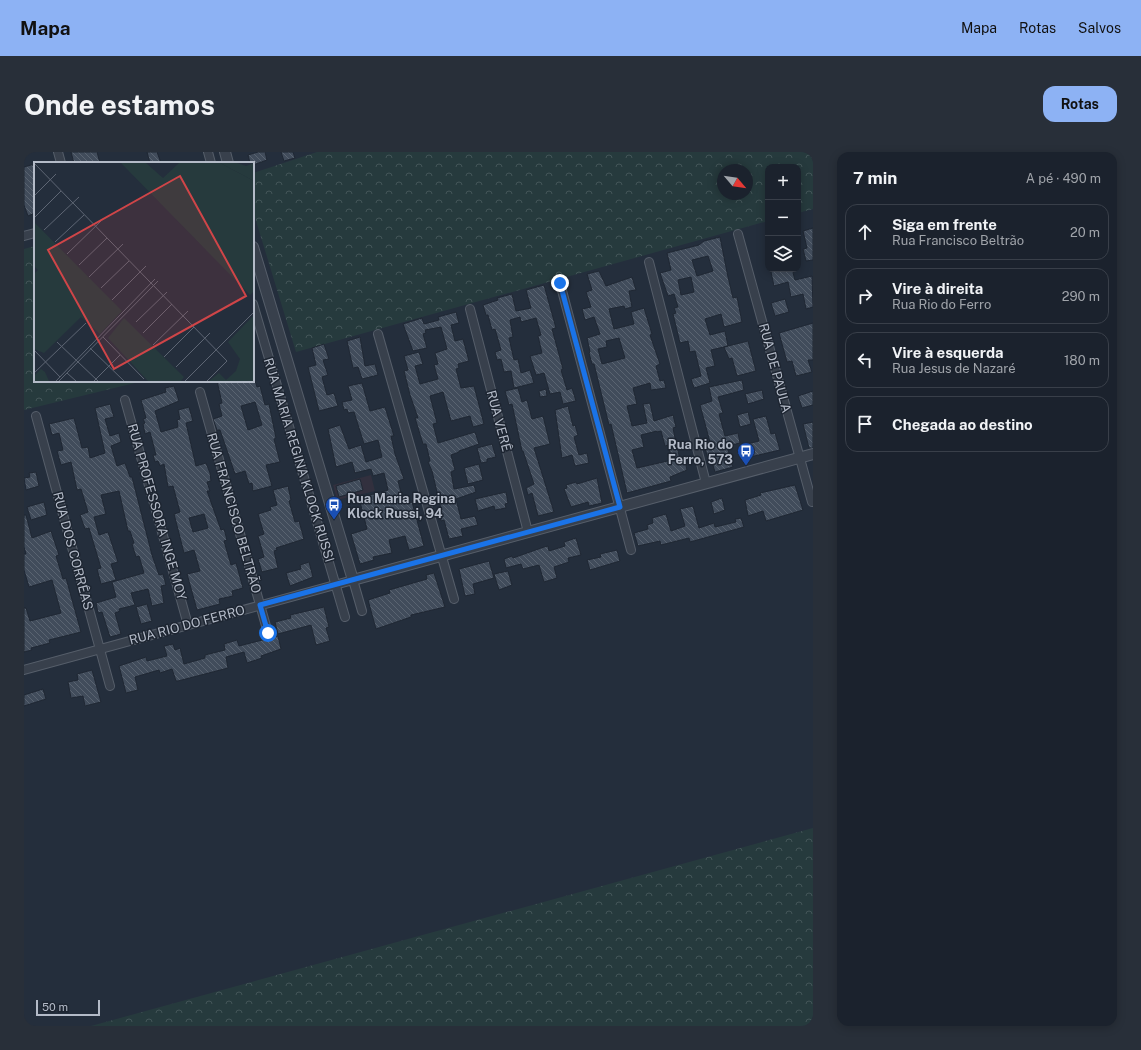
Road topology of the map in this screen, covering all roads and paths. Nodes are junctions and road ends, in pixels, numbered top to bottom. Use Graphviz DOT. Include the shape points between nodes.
graph roads {
  1 [pos="58,152"];
  2 [pos="208,152"];
  3 [pos="224,152"];
  4 [pos="61,162"];
  5 [pos="211,162"];
  6 [pos="228,162"];
  7 [pos="34,233"];
  8 [pos="738,234"];
  9 [pos="24,236"];
  10 [pos="254,250"];
  11 [pos="648,262"];
  12 [pos="560,283"];
  13 [pos="254,307"];
  14 [pos="470,309"];
  15 [pos="378,334"];
  16 [pos="200,392"];
  17 [pos="125,400"];
  18 [pos="36,416"];
  19 [pos="813,454"];
  20 [pos="799,458"];
  21 [pos="706,483"];
  22 [pos="812,502"];
  23 [pos="620,507"];
  24 [pos="528,532"];
  25 [pos="632,550"];
  26 [pos="441,556"];
  27 [pos="353,580"];
  28 [pos="336,584"];
  29 [pos="454,599"];
  30 [pos="260,605"];
  31 [pos="362,612"];
  32 [pos="345,616"];
  33 [pos="188,625"];
  34 [pos="268,633"];
  35 [pos="99,649"];
  36 [pos="24,670"];
  37 [pos="110,686"];
  1 -- 4 [label="street"];
  2 -- 5 [label="street"];
  3 -- 6 [label="street"];
  7 -- 9 [label="street"];
  8 -- 20 [label="street, RUA DE PAULA"];
  10 -- 27 [label="street, RUA MARIA REGINA KLOCK RUSSI"];
  11 -- 21 [label="street"];
  12 -- 23 [label="street"];
  13 -- 28 [label="street, RUA MARIA REGINA KLOCK RUSSI"];
  14 -- 24 [label="street, RUA VERÊ"];
  15 -- 26 [label="street"];
  16 -- 30 [label="street, RUA FRANCISCO BELTRÃO"];
  17 -- 33 [label="street, RUA PROFESSORA INGE MOY"];
  18 -- 35 [label="street, RUA DOS CORRÊAS"];
  19 -- 20 [label="street, RUA RIO DO FERRO"];
  20 -- 21 [label="street, RUA RIO DO FERRO"];
  20 -- 22 [label="street, RUA DE PAULA"];
  21 -- 23 [label="street, RUA RIO DO FERRO"];
  23 -- 24 [label="street, RUA RIO DO FERRO"];
  23 -- 25 [label="street"];
  24 -- 26 [label="street, RUA RIO DO FERRO"];
  26 -- 27 [label="street, RUA RIO DO FERRO"];
  26 -- 29 [label="street"];
  27 -- 28 [label="street, RUA RIO DO FERRO"];
  27 -- 31 [label="street, RUA MARIA REGINA KLOCK RUSSI"];
  28 -- 30 [label="street, RUA RIO DO FERRO"];
  28 -- 32 [label="street, RUA MARIA REGINA KLOCK RUSSI"];
  30 -- 33 [label="street, RUA RIO DO FERRO"];
  30 -- 34 [label="street, RUA FRANCISCO BELTRÃO"];
  33 -- 35 [label="street, RUA RIO DO FERRO"];
  35 -- 36 [label="street, RUA RIO DO FERRO"];
  35 -- 37 [label="street, RUA DOS CORRÊAS"];
}
